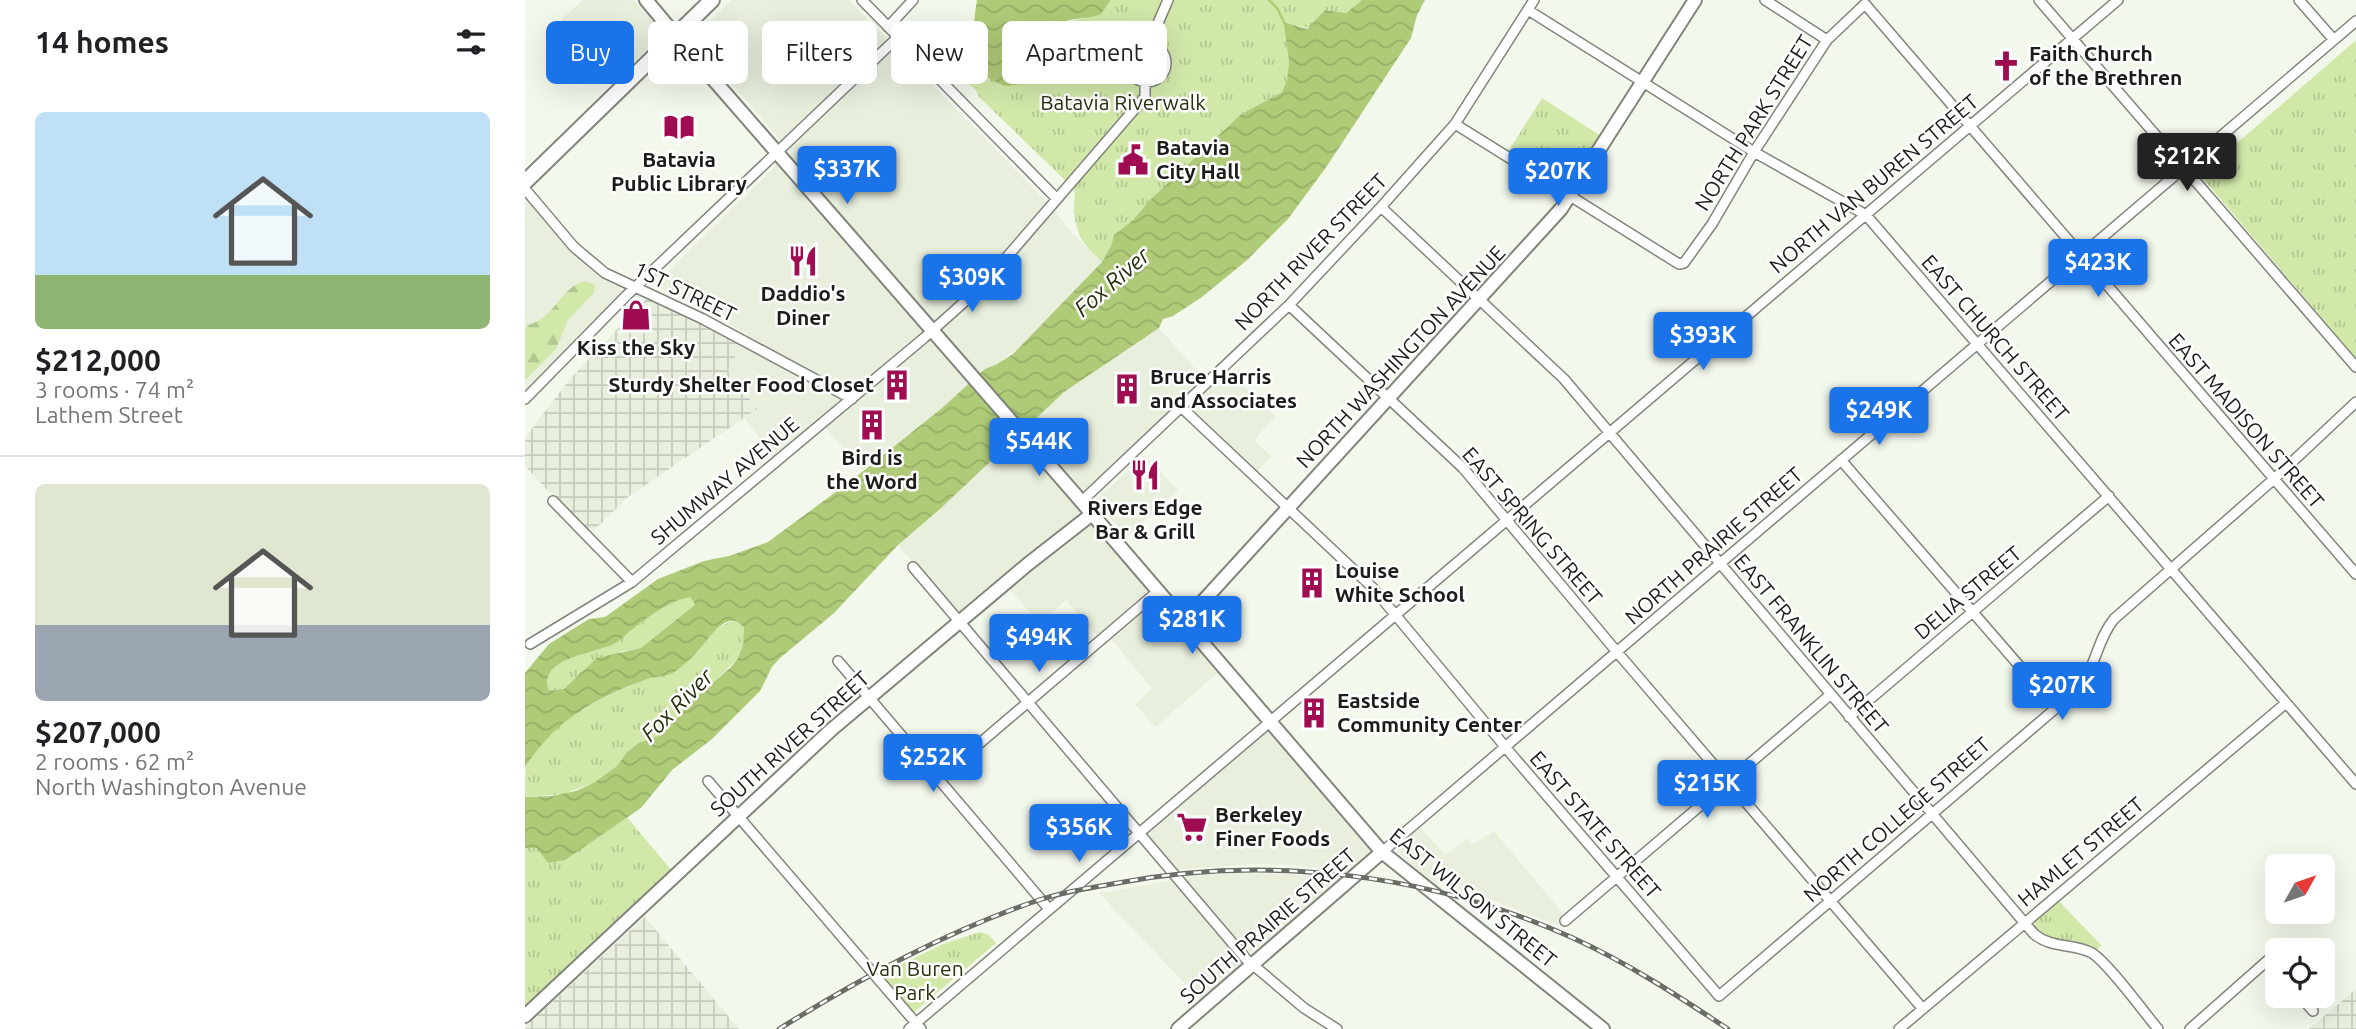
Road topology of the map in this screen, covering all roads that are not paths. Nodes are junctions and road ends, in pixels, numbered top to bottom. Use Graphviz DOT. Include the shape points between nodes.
graph roads {
  1 [pos="646,0"];
  2 [pos="712,0"];
  3 [pos="862,0"];
  4 [pos="913,0"];
  5 [pos="1168,0"];
  6 [pos="1534,0"];
  7 [pos="1695,0"];
  8 [pos="1765,0"];
  9 [pos="2039,0"];
  10 [pos="2118,0"];
  11 [pos="2299,0"];
  12 [pos="1865,4"];
  13 [pos="1528,10"];
  14 [pos="664,21"];
  15 [pos="690,21"];
  16 [pos="1159,21"];
  17 [pos="2356,21"];
  18 [pos="888,27"];
  19 [pos="891,30"];
  20 [pos="2072,39"];
  21 [pos="1827,40"];
  22 [pos="2334,40"];
  23 [pos="891,44"];
  24 [pos="648,62"];
  25 [pos="1642,82"];
  26 [pos="719,84"];
  27 [pos="944,84"];
  28 [pos="1145,84"];
  29 [pos="1455,124"];
  30 [pos="1970,126"];
  31 [pos="777,151"];
  32 [pos="1754,152"];
  33 [pos="2185,167"];
  34 [pos="525,182"];
  35 [pos="525,189"];
  36 [pos="1570,197"];
  37 [pos="1057,200"];
  38 [pos="1381,207"];
  39 [pos="1866,215"];
  40 [pos="2080,256"];
  41 [pos="636,286"];
  42 [pos="1481,300"];
  43 [pos="1289,305"];
  44 [pos="932,330"];
  45 [pos="1977,345"];
  46 [pos="2356,367"];
  47 [pos="525,399"];
  48 [pos="852,399"];
  49 [pos="1390,399"];
  50 [pos="2356,402"];
  51 [pos="1181,407"];
  52 [pos="1609,432"];
  53 [pos="1840,460"];
  54 [pos="2274,479"];
  55 [pos="2109,496"];
  56 [pos="553,501"];
  57 [pos="1081,501"];
  58 [pos="1289,507"];
  59 [pos="1092,514"];
  60 [pos="1507,520"];
  61 [pos="1721,563"];
  62 [pos="913,567"];
  63 [pos="2172,568"];
  64 [pos="2356,574"];
  65 [pos="632,582"];
  66 [pos="1157,592"];
  67 [pos="1971,613"];
  68 [pos="1395,615"];
  69 [pos="960,621"];
  70 [pos="1185,621"];
  71 [pos="530,644"];
  72 [pos="1617,652"];
  73 [pos="838,661"];
  74 [pos="1830,695"];
  75 [pos="869,697"];
  76 [pos="1028,702"];
  77 [pos="2286,703"];
  78 [pos="2055,708"];
  79 [pos="1849,717"];
  80 [pos="1269,721"];
  81 [pos="1506,747"];
  82 [pos="939,779"];
  83 [pos="708,781"];
  84 [pos="1728,782"];
  85 [pos="2356,784"];
  86 [pos="1932,814"];
  87 [pos="738,816"];
  88 [pos="1139,833"];
  89 [pos="1382,852"];
  90 [pos="1617,877"];
  91 [pos="1831,900"];
  92 [pos="1049,909"];
  93 [pos="1565,921"];
  94 [pos="2024,923"];
  95 [pos="2265,963"];
  96 [pos="1252,965"];
  97 [pos="1719,996"];
  98 [pos="2310,1008"];
  99 [pos="1923,1009"];
  100 [pos="2313,1011"];
  101 [pos="525,1016"];
  102 [pos="915,1027"];
  103 [pos="1178,1029"];
  104 [pos="1337,1029"];
  105 [pos="1603,1029"];
  106 [pos="1899,1029"];
  107 [pos="2158,1029"];
  108 [pos="2190,1029"];
  1 -- 14 [label="main road, EAST WILSON STREET"];
  2 -- 15 [label="main road"];
  3 -- 18 [label="street"];
  4 -- 18 [label="street"];
  5 -- 16 [label="street"];
  6 -- 13 [label="street, NORTH RIVER STREET"];
  7 -- 25 [label="main road, NORTH WASHINGTON AVENUE"];
  8 -- 21 [label="street"];
  9 -- 20 [label="street"];
  10 -- 20 [label="street, NORTH VAN BUREN STREET"];
  11 -- 22 [label="street"];
  12 -- 21 [label="street, NORTH PARK STREET"];
  12 -- 30 [label="street, EAST MADISON STREET"];
  13 -- 25 [label="street, EAST CHURCH STREET"];
  13 -- 29 [label="street, NORTH RIVER STREET"];
  17 -- 22 [label="street, NORTH PRAIRIE STREET"];
  18 -- 19 [label="street"];
  20 -- 30 [label="street, NORTH VAN BUREN STREET"];
  20 -- 33 [label="street"];
  21 -- 32 [label="street, NORTH PARK STREET"];
  22 -- 33 [label="street, NORTH PRAIRIE STREET"];
  23 -- 31 [label="street"];
  24 -- 34 [label="main road"];
  25 -- 32 [label="street, EAST CHURCH STREET"];
  25 -- 36 [label="main road, NORTH WASHINGTON AVENUE"];
  26 -- 31 [label="main road, EAST WILSON STREET"];
  27 -- 37 [label="street"];
  28 -- 37 [label="street, SHUMWAY AVENUE" via="1145,97"];
  29 -- 36 [label="street"];
  29 -- 38 [label="street, NORTH RIVER STREET"];
  30 -- 39 [label="street, NORTH VAN BUREN STREET"];
  30 -- 40 [label="street, EAST MADISON STREET"];
  31 -- 41 [label="street"];
  31 -- 44 [label="main road, EAST WILSON STREET"];
  32 -- 36 [label="street, NORTH PARK STREET" via="1688,260 1679,264"];
  32 -- 39 [label="street, EAST CHURCH STREET"];
  33 -- 40 [label="street, NORTH PRAIRIE STREET"];
  33 -- 46 [label="street"];
  35 -- 41 [label="street, 1ST STREET" via="588,261"];
  36 -- 42 [label="main road, NORTH WASHINGTON AVENUE"];
  37 -- 44 [label="street, SHUMWAY AVENUE" via="981,287"];
  38 -- 42 [label="street, EAST FRANKLIN STREET"];
  38 -- 43 [label="street, NORTH RIVER STREET"];
  39 -- 45 [label="street, EAST CHURCH STREET"];
  39 -- 52 [label="street, NORTH VAN BUREN STREET"];
  40 -- 45 [label="street, NORTH PRAIRIE STREET"];
  40 -- 54 [label="street, EAST MADISON STREET"];
  41 -- 47 [label="street"];
  41 -- 48 [label="street, 1ST STREET"];
  42 -- 49 [label="main road, NORTH WASHINGTON AVENUE"];
  42 -- 52 [label="street, EAST FRANKLIN STREET" via="1564,379"];
  43 -- 49 [label="street, EAST SPRING STREET"];
  43 -- 51 [label="street, NORTH RIVER STREET"];
  44 -- 48 [label="street, SHUMWAY AVENUE"];
  44 -- 57 [label="main road, EAST WILSON STREET"];
  45 -- 53 [label="street, NORTH PRAIRIE STREET"];
  45 -- 55 [label="street, EAST CHURCH STREET"];
  48 -- 65 [label="street, SHUMWAY AVENUE"];
  49 -- 58 [label="main road, NORTH WASHINGTON AVENUE"];
  49 -- 60 [label="street, EAST SPRING STREET" via="1463,468"];
  50 -- 54 [label="street, NORTH COLLEGE STREET"];
  51 -- 57 [label="street, NORTH RIVER STREET"];
  51 -- 58 [label="street, EAST STATE STREET"];
  52 -- 60 [label="street, NORTH VAN BUREN STREET"];
  52 -- 61 [label="street, EAST FRANKLIN STREET"];
  53 -- 61 [label="street, NORTH PRAIRIE STREET"];
  53 -- 67 [label="street"];
  54 -- 63 [label="street, NORTH COLLEGE STREET"];
  54 -- 64 [label="street, EAST MADISON STREET"];
  55 -- 63 [label="street, EAST CHURCH STREET"];
  55 -- 67 [label="street, DELIA STREET"];
  56 -- 65 [label="street"];
  57 -- 59 [label="main road, EAST WILSON STREET"];
  58 -- 68 [label="street, EAST STATE STREET" via="1349,563"];
  58 -- 70 [label="main road, NORTH WASHINGTON AVENUE"];
  59 -- 66 [label="main road, EAST WILSON STREET"];
  59 -- 69 [label="main road, SOUTH RIVER STREET"];
  60 -- 68 [label="street, NORTH VAN BUREN STREET"];
  60 -- 72 [label="street, EAST SPRING STREET"];
  61 -- 72 [label="street, NORTH PRAIRIE STREET"];
  61 -- 74 [label="street, EAST FRANKLIN STREET"];
  62 -- 69 [label="street"];
  63 -- 77 [label="street, EAST CHURCH STREET"];
  63 -- 78 [label="street, NORTH COLLEGE STREET" via="2114,619 2086,679"];
  65 -- 71 [label="street, SHUMWAY AVENUE"];
  66 -- 70 [label="main road, EAST WILSON STREET"];
  66 -- 76 [label="street"];
  67 -- 78 [label="street"];
  67 -- 79 [label="street, DELIA STREET"];
  68 -- 80 [label="street, NORTH VAN BUREN STREET"];
  68 -- 81 [label="street, EAST STATE STREET"];
  69 -- 75 [label="main road, SOUTH RIVER STREET"];
  69 -- 76 [label="street"];
  70 -- 80 [label="main road, EAST WILSON STREET"];
  72 -- 81 [label="street, NORTH PRAIRIE STREET"];
  72 -- 84 [label="street, EAST SPRING STREET"];
  73 -- 75 [label="street"];
  74 -- 79 [label="street, EAST FRANKLIN STREET"];
  74 -- 84 [label="street"];
  75 -- 82 [label="street"];
  75 -- 87 [label="main road, SOUTH RIVER STREET"];
  76 -- 82 [label="street"];
  76 -- 88 [label="street"];
  77 -- 85 [label="street, EAST CHURCH STREET"];
  77 -- 94 [label="street, HAMLET STREET"];
  78 -- 86 [label="street, NORTH COLLEGE STREET"];
  79 -- 86 [label="street, EAST FRANKLIN STREET"];
  80 -- 88 [label="street, NORTH VAN BUREN STREET"];
  80 -- 89 [label="main road, EAST WILSON STREET"];
  81 -- 89 [label="street, NORTH PRAIRIE STREET"];
  81 -- 90 [label="street, EAST STATE STREET"];
  82 -- 92 [label="street"];
  83 -- 87 [label="street"];
  84 -- 90 [label="street"];
  84 -- 91 [label="street, EAST SPRING STREET"];
  86 -- 91 [label="street, NORTH COLLEGE STREET"];
  86 -- 94 [label="street, EAST FRANKLIN STREET"];
  87 -- 101 [label="main road, SOUTH RIVER STREET"];
  87 -- 102 [label="street"];
  88 -- 92 [label="street, NORTH VAN BUREN STREET"];
  88 -- 96 [label="street"];
  89 -- 96 [label="main road, SOUTH PRAIRIE STREET"];
  89 -- 105 [label="main road, EAST WILSON STREET"];
  90 -- 93 [label="street"];
  90 -- 97 [label="street, EAST STATE STREET"];
  91 -- 97 [label="street, NORTH COLLEGE STREET"];
  91 -- 99 [label="street, EAST SPRING STREET"];
  92 -- 102 [label="street, NORTH VAN BUREN STREET"];
  94 -- 99 [label="street, HAMLET STREET"];
  94 -- 107 [label="street, EAST FRANKLIN STREET" via="2045,942 2097,957"];
  95 -- 108 [label="street"];
  96 -- 103 [label="main road, SOUTH PRAIRIE STREET"];
  96 -- 104 [label="street"];
  98 -- 100 [label="street"];
  99 -- 106 [label="street, HAMLET STREET"];
}
